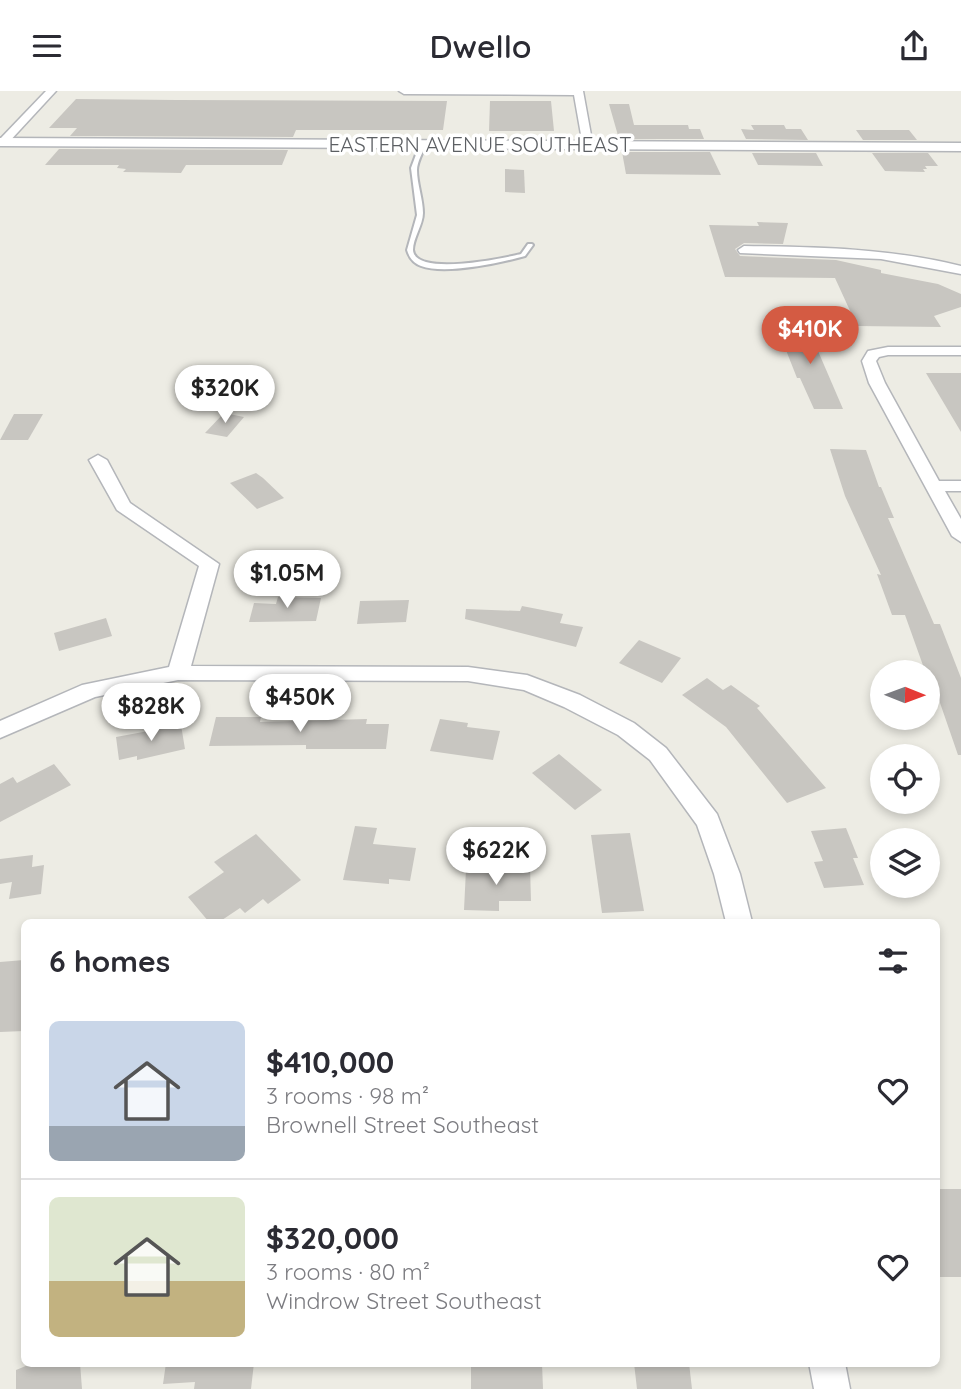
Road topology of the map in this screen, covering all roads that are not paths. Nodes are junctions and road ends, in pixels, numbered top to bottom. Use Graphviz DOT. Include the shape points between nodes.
graph roads {
  1 [pos="51,91"];
  2 [pos="404,91"];
  3 [pos="578,91"];
  4 [pos="2,142"];
  5 [pos="423,144"];
  6 [pos="588,146"];
  7 [pos="961,147"];
  8 [pos="530,245"];
  9 [pos="744,250"];
  10 [pos="961,270"];
  11 [pos="961,351"];
  12 [pos="99,460"];
  13 [pos="934,486"];
  14 [pos="961,486"];
  15 [pos="961,536"];
  16 [pos="178,673"];
  17 [pos="0,730"];
  18 [pos="738,919"];
  19 [pos="828,1367"];
  20 [pos="832,1389"];
  1 -- 4 [label="street"];
  2 -- 3 [label="street"];
  3 -- 6 [label="street"];
  4 -- 5 [label="street, EASTERN AVENUE SOUTHEAST"];
  5 -- 6 [label="street, EASTERN AVENUE SOUTHEAST"];
  5 -- 8 [label="lane" via="414,168 420,215 410,250 413,257 421,264 439,267 486,263 523,255"];
  6 -- 7 [label="street, EASTERN AVENUE SOUTHEAST"];
  9 -- 10 [label="street" via="858,251"];
  11 -- 13 [label="street" via="888,351 873,354 869,361"];
  12 -- 16 [label="street" via="123,506 209,564"];
  13 -- 14 [label="street"];
  13 -- 15 [label="street"];
  16 -- 17 [label="street" via="90,690"];
  16 -- 18 [label="street" via="468,674 527,683 572,701 626,729 659,754 708,821"];
  19 -- 20 [label="street"];
}
